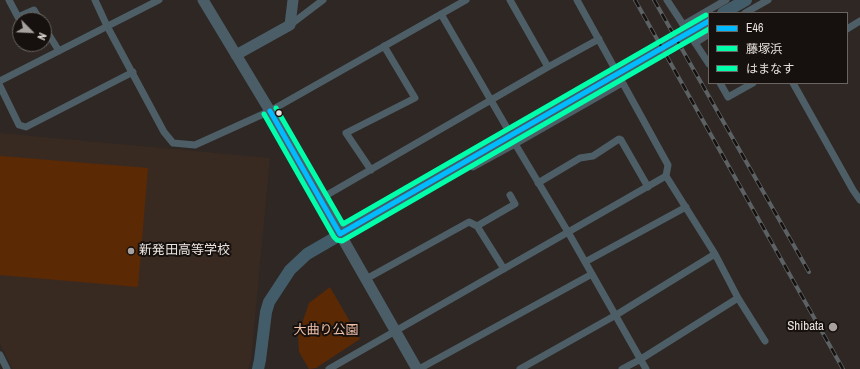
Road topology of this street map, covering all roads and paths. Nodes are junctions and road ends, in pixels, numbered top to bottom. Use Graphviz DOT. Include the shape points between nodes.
graph roads {
  1 [pos="9,0"];
  2 [pos="95,0"];
  3 [pos="141,0"];
  4 [pos="159,0"];
  5 [pos="203,0"];
  6 [pos="293,0"];
  7 [pos="323,0"];
  8 [pos="466,0"];
  9 [pos="510,0"];
  10 [pos="577,0"];
  11 [pos="667,0"];
  12 [pos="726,0"];
  13 [pos="746,0"];
  14 [pos="768,0"];
  15 [pos="144,7"];
  16 [pos="15,12"];
  17 [pos="726,12"];
  18 [pos="747,12"];
  19 [pos="441,14"];
  20 [pos="860,21"];
  21 [pos="708,22"];
  22 [pos="290,24"];
  23 [pos="683,25"];
  24 [pos="108,26"];
  25 [pos="848,28"];
  26 [pos="708,35"];
  27 [pos="52,39"];
  28 [pos="599,39"];
  29 [pos="696,43"];
  30 [pos="384,46"];
  31 [pos="59,51"];
  32 [pos="236,55"];
  33 [pos="708,62"];
  34 [pos="548,67"];
  35 [pos="133,72"];
  36 [pos="0,81"];
  37 [pos="622,83"];
  38 [pos="721,84"];
  39 [pos="751,84"];
  40 [pos="794,84"];
  41 [pos="0,86"];
  42 [pos="491,100"];
  43 [pos="270,111"];
  44 [pos="510,138"];
  45 [pos="371,170"];
  46 [pos="666,176"];
  47 [pos="538,183"];
  48 [pos="648,186"];
  49 [pos="510,195"];
  50 [pos="320,199"];
  51 [pos="860,200"];
  52 [pos="686,206"];
  53 [pos="477,226"];
  54 [pos="568,232"];
  55 [pos="340,234"];
  56 [pos="715,254"];
  57 [pos="585,262"];
  58 [pos="504,269"];
  59 [pos="592,274"];
  60 [pos="366,279"];
  61 [pos="738,298"];
  62 [pos="616,315"];
  63 [pos="396,331"];
  64 [pos="765,341"];
  65 [pos="0,355"];
  66 [pos="641,359"];
  67 [pos="7,369"];
  68 [pos="258,369"];
  69 [pos="329,369"];
  70 [pos="418,369"];
  71 [pos="520,369"];
  72 [pos="622,369"];
  73 [pos="646,369"];
  1 -- 16 [label="street"];
  2 -- 24 [label="street"];
  3 -- 15 [label="street"];
  4 -- 15 [label="street"];
  5 -- 32 [label="street"];
  6 -- 22 [label="street"];
  7 -- 22 [label="street"];
  8 -- 19 [label="street"];
  9 -- 34 [label="street"];
  10 -- 28 [label="street"];
  11 -- 23 [label="street"];
  12 -- 23 [label="street"];
  13 -- 17 [label="main road"];
  14 -- 18 [label="street"];
  15 -- 24 [label="street"];
  19 -- 30 [label="street"];
  19 -- 42 [label="street"];
  20 -- 25 [label="street"];
  21 -- 44 [label="main road"];
  22 -- 32 [label="street"];
  23 -- 29 [label="street"];
  24 -- 31 [label="street"];
  24 -- 35 [label="street"];
  26 -- 29 [label="street"];
  27 -- 31 [label="street"];
  28 -- 34 [label="street"];
  28 -- 37 [label="street"];
  29 -- 33 [label="street"];
  30 -- 43 [label="street"];
  30 -- 45 [label="street" via="415,98 346,132"];
  31 -- 36 [label="street"];
  32 -- 43 [label="street"];
  34 -- 42 [label="street"];
  35 -- 41 [label="street" via="26,127 19,125"];
  35 -- 43 [label="street" via="157,120 174,143 195,145"];
  37 -- 44 [label="street"];
  37 -- 46 [label="street" via="668,165"];
  38 -- 39 [label="street" via="728,97"];
  40 -- 51 [label="street"];
  42 -- 44 [label="street"];
  42 -- 45 [label="street"];
  43 -- 50 [label="street"];
  44 -- 47 [label="street"];
  44 -- 55 [label="main road"];
  45 -- 50 [label="street"];
  46 -- 48 [label="street"];
  46 -- 52 [label="street"];
  47 -- 48 [label="street" via="580,158 593,156 619,139 622,140"];
  47 -- 54 [label="street"];
  48 -- 54 [label="street"];
  49 -- 53 [label="street" via="514,204"];
  50 -- 55 [label="street"];
  52 -- 56 [label="street"];
  52 -- 57 [label="street"];
  53 -- 58 [label="street"];
  53 -- 60 [label="street" via="469,222"];
  54 -- 57 [label="street"];
  54 -- 58 [label="street"];
  55 -- 60 [label="street"];
  55 -- 68 [label="main road" via="307,254 290,270 269,302"];
  56 -- 61 [label="street"];
  56 -- 62 [label="street"];
  57 -- 59 [label="street"];
  58 -- 63 [label="street"];
  59 -- 62 [label="street"];
  59 -- 70 [label="street"];
  60 -- 63 [label="street"];
  61 -- 64 [label="street"];
  61 -- 66 [label="street"];
  62 -- 66 [label="street"];
  62 -- 71 [label="street"];
  63 -- 69 [label="street"];
  63 -- 70 [label="street"];
  65 -- 67 [label="street"];
  66 -- 72 [label="street"];
  66 -- 73 [label="street"];
}
